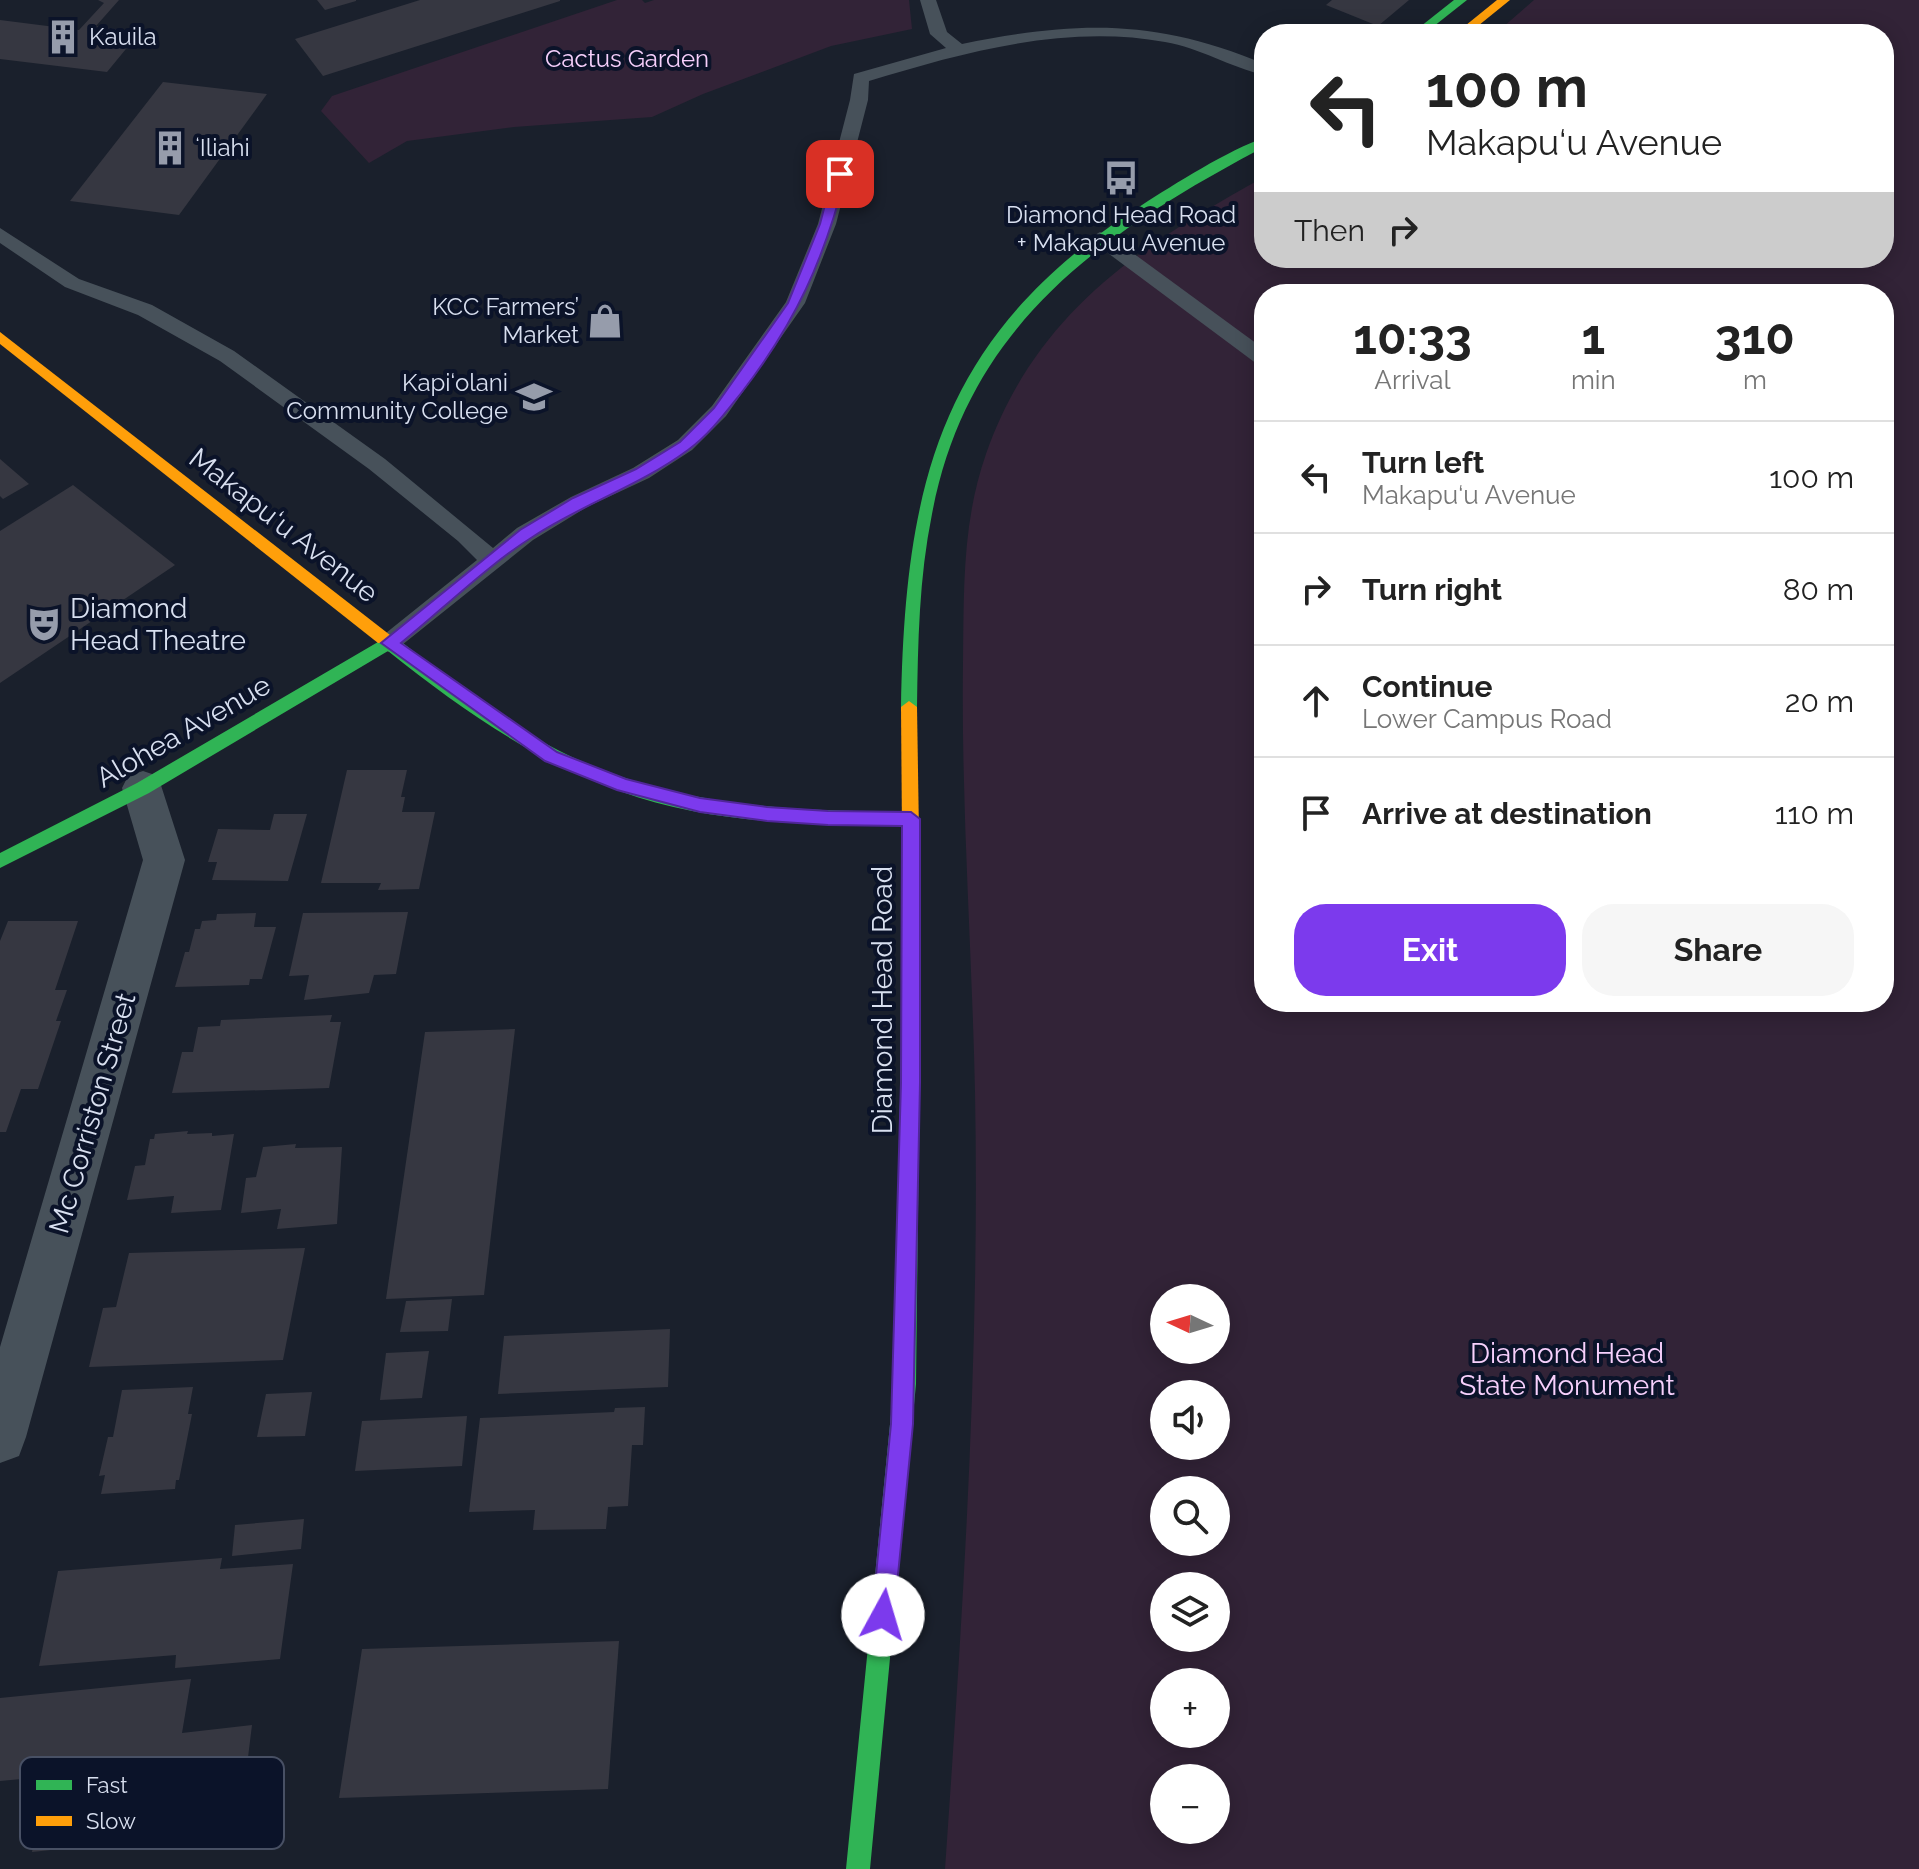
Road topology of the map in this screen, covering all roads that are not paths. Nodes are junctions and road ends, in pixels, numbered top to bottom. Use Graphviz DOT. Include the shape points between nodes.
graph roads {
  1 [pos="928,0"];
  2 [pos="1461,0"];
  3 [pos="1504,0"];
  4 [pos="1430,24"];
  5 [pos="1474,24"];
  6 [pos="957,49"];
  7 [pos="1254,65"];
  8 [pos="1254,147"];
  9 [pos="0,234"];
  10 [pos="1100,238"];
  11 [pos="0,337"];
  12 [pos="1254,352"];
  13 [pos="492,561"];
  14 [pos="389,643"];
  15 [pos="143,788"];
  16 [pos="911,819"];
  17 [pos="0,861"];
  18 [pos="0,1437"];
  19 [pos="858,1869"];
  1 -- 6 [label="lane" via="939,34"];
  2 -- 4 [label="street"];
  3 -- 5 [label="street"];
  6 -- 7 [label="lane" via="1111,30 1193,42"];
  6 -- 13 [label="lane" via="860,78 827,224 795,303 719,411 685,445 525,534"];
  8 -- 10 [label="street, Diamond Head Road"];
  9 -- 13 [label="lane" via="72,283 145,310 227,356 377,464"];
  10 -- 12 [label="lane"];
  10 -- 16 [label="street, Diamond Head Road" via="1044,286 985,358 961,399 930,478 916,540 906,694"];
  11 -- 14 [label="street, Makapu‘u Avenue"];
  13 -- 14 [label="lane"];
  14 -- 15 [label="street, Alohea Avenue"];
  14 -- 16 [label="street, Makapu‘u Avenue" via="551,757 623,786 767,814"];
  15 -- 17 [label="street, Alohea Avenue"];
  15 -- 18 [label="street, Mc Corriston Street" via="164,860"];
  16 -- 19 [label="street, Diamond Head Road" via="902,1424"];
}
